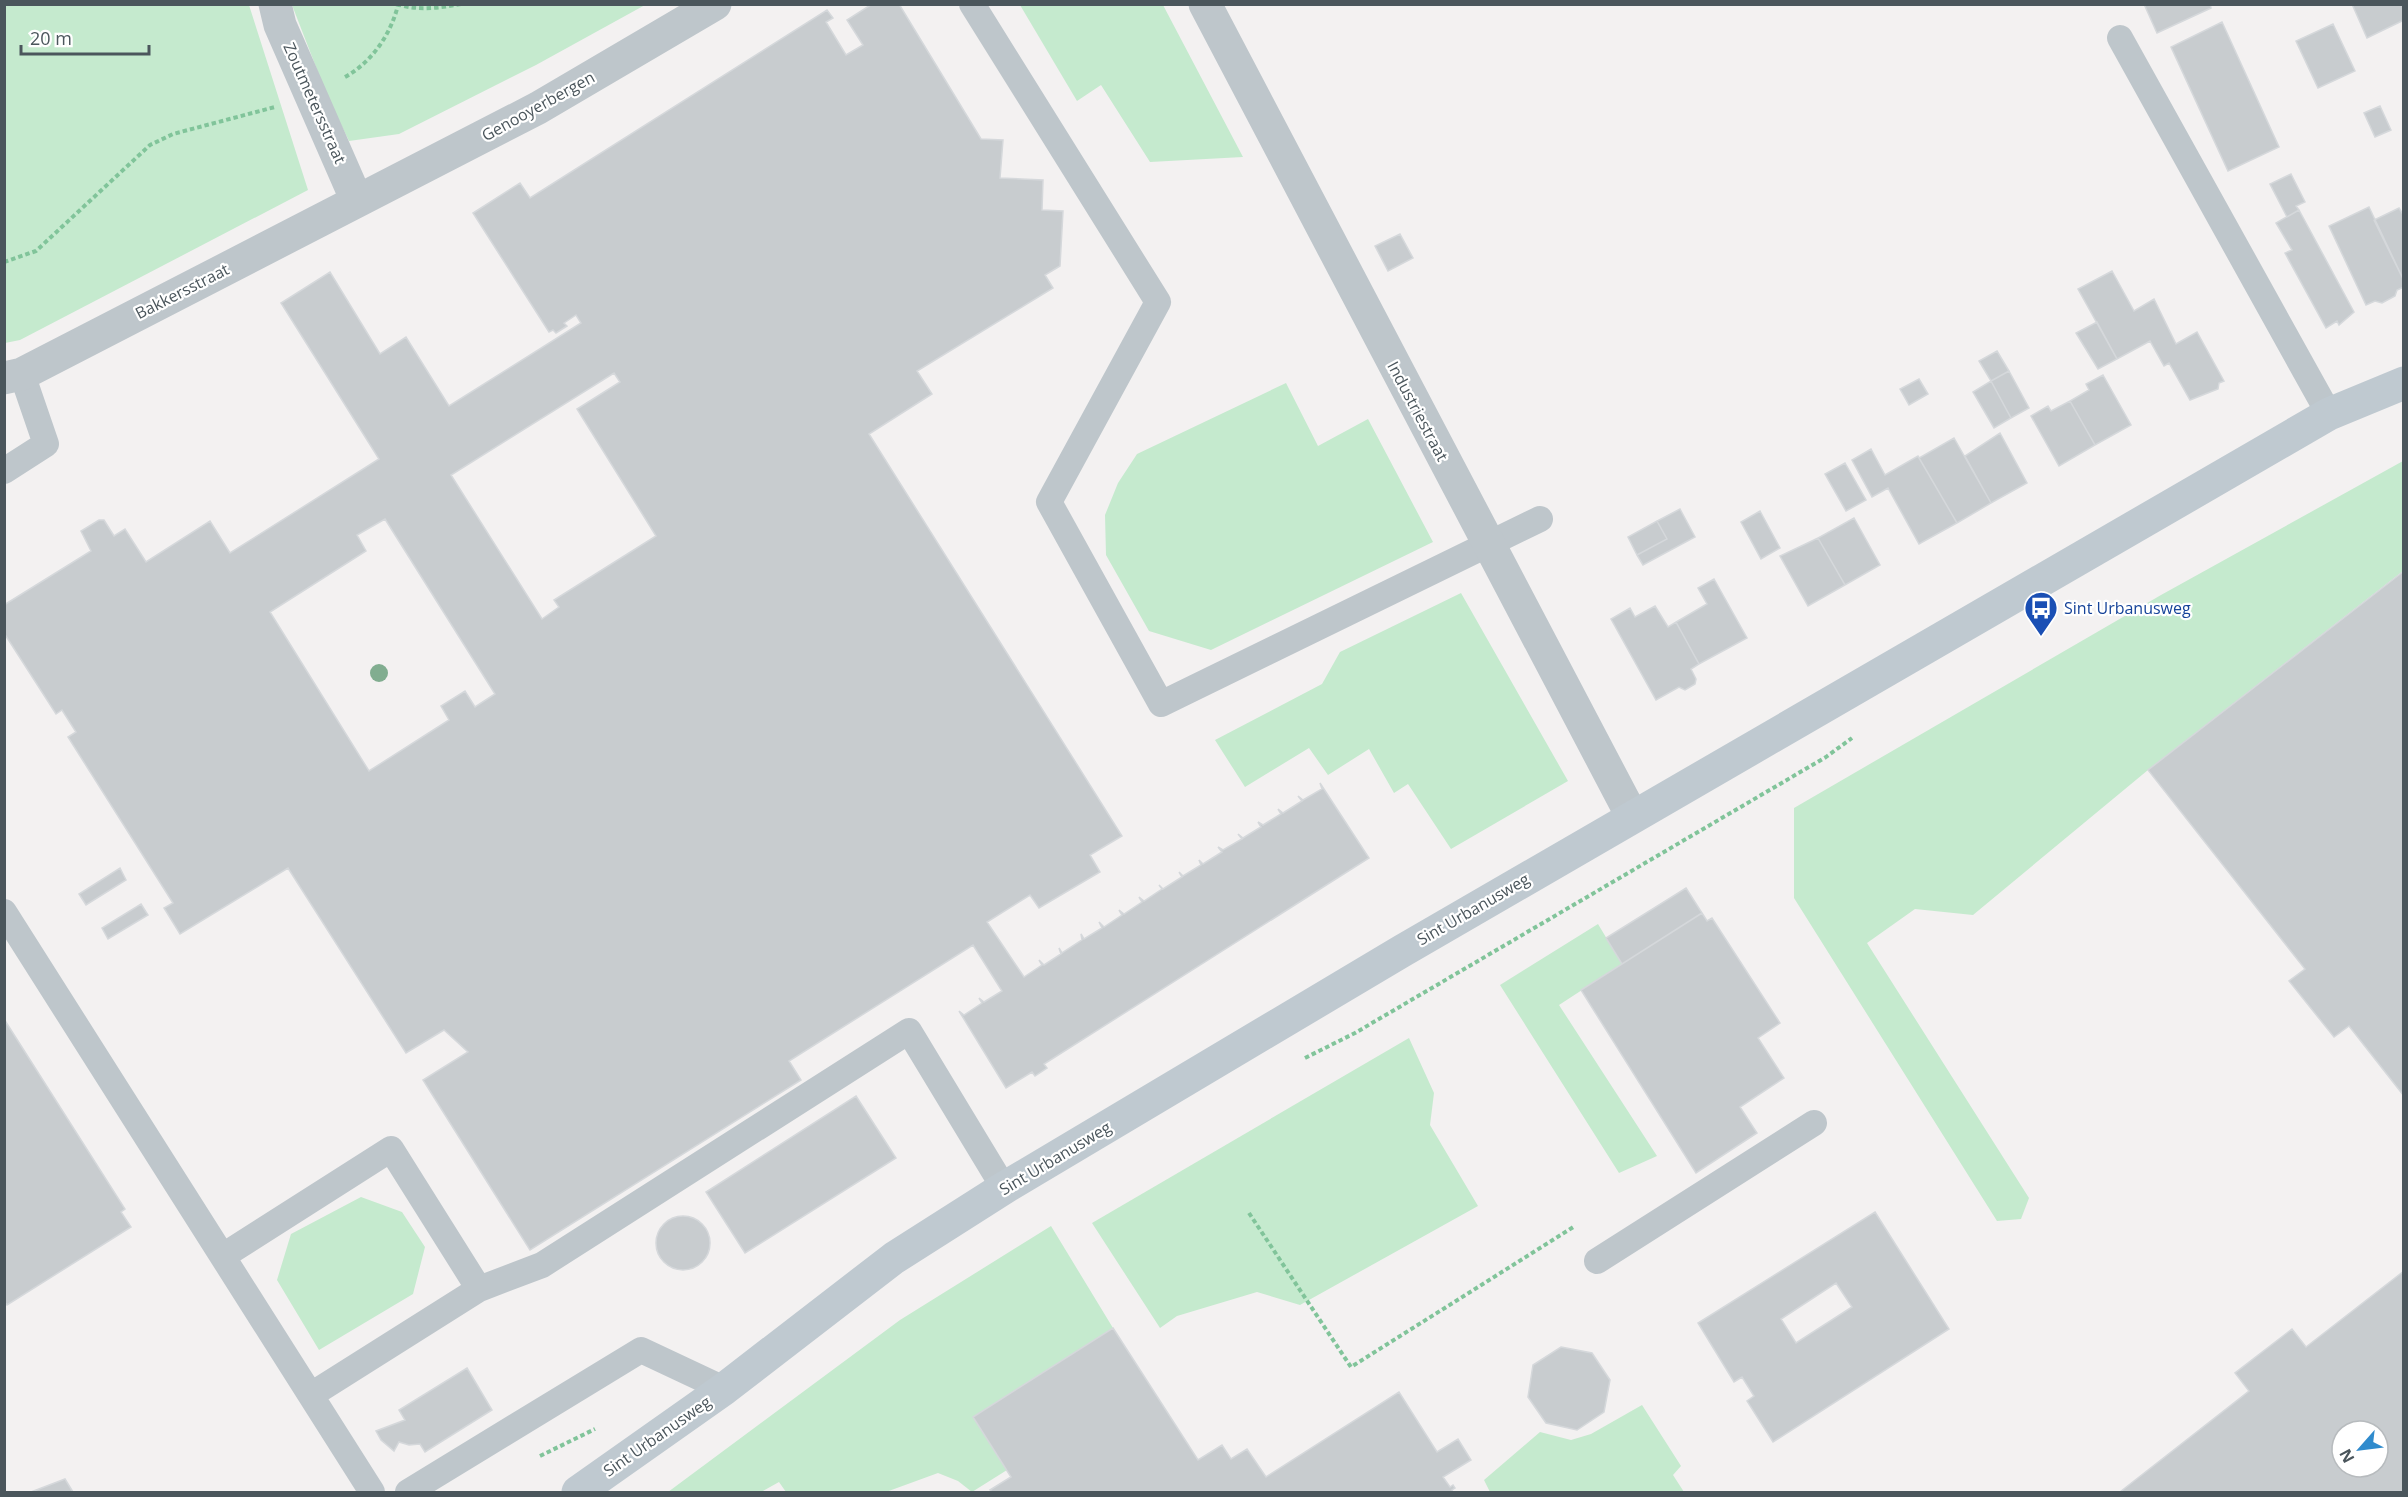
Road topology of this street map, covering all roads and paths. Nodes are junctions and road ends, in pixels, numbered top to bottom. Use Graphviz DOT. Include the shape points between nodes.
graph roads {
  1 [pos="275,4"];
  2 [pos="460,4"];
  3 [pos="716,4"];
  4 [pos="972,4"];
  5 [pos="1205,4"];
  6 [pos="398,5"];
  7 [pos="2120,38"];
  8 [pos="310,93"];
  9 [pos="357,201"];
  10 [pos="4,262"];
  11 [pos="13,376"];
  12 [pos="2403,383"];
  13 [pos="2329,414"];
  14 [pos="4,471"];
  15 [pos="1540,519"];
  16 [pos="1489,545"];
  17 [pos="1853,738"];
  18 [pos="1632,816"];
  19 [pos="4,912"];
  20 [pos="1302,1059"];
  21 [pos="1814,1123"];
  22 [pos="1004,1188"];
  23 [pos="1249,1213"];
  24 [pos="1575,1226"];
  25 [pos="223,1256"];
  26 [pos="1597,1261"];
  27 [pos="479,1289"];
  28 [pos="724,1389"];
  29 [pos="311,1395"];
  30 [pos="372,1492"];
  31 [pos="408,1492"];
  32 [pos="578,1492"];
  1 -- 8 [label="street, Zoutmetersstraat" via="280,25"];
  2 -- 6 [label="path" via="420,8"];
  3 -- 9 [label="street, Genooyerbergen" via="538,108"];
  4 -- 16 [label="lane" via="1158,302 1049,502 1161,704"];
  5 -- 16 [label="street, Industriestraat"];
  6 -- 8 [label="path" via="394,21 369,58 353,73"];
  7 -- 13 [label="lane"];
  8 -- 9 [label="street, Zoutmetersstraat"];
  8 -- 10 [label="path" via="257,113 173,134 150,145 36,251"];
  9 -- 11 [label="street, Bakkersstraat"];
  11 -- 14 [label="lane" via="46,444"];
  12 -- 13 [label="street, Sint Urbanusweg"];
  13 -- 18 [label="street, Sint Urbanusweg"];
  15 -- 16 [label="lane"];
  16 -- 18 [label="street, Industriestraat"];
  17 -- 20 [label="path" via="1355,1033"];
  18 -- 22 [label="street, Sint Urbanusweg"];
  19 -- 25 [label="lane"];
  21 -- 26 [label="lane"];
  22 -- 27 [label="lane" via="909,1031 542,1265"];
  22 -- 28 [label="street, Sint Urbanusweg" via="894,1258"];
  23 -- 24 [label="path" via="1351,1367"];
  25 -- 27 [label="lane" via="391,1149"];
  25 -- 29 [label="lane"];
  27 -- 29 [label="lane"];
  28 -- 31 [label="lane" via="641,1350"];
  28 -- 32 [label="street, Sint Urbanusweg"];
  29 -- 30 [label="lane"];
}
